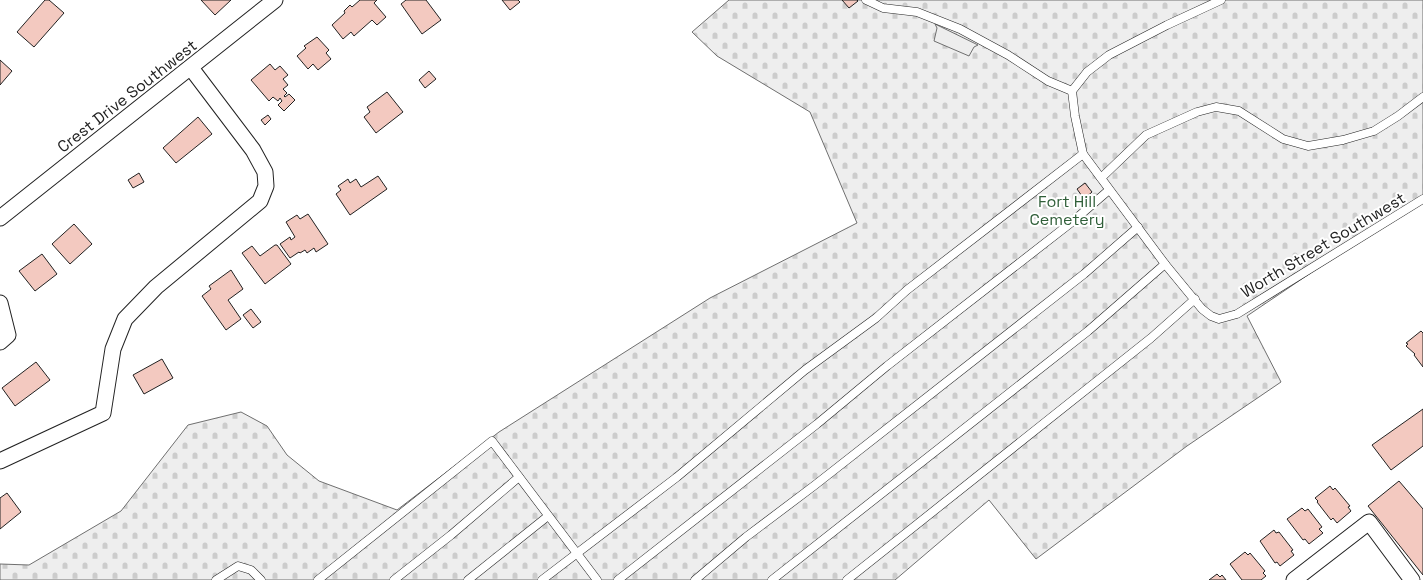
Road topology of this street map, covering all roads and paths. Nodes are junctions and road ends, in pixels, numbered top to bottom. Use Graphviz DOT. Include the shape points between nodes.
graph roads {
  1 [pos="275,0"];
  2 [pos="866,0"];
  3 [pos="1221,0"];
  4 [pos="191,68"];
  5 [pos="1072,91"];
  6 [pos="1423,97"];
  7 [pos="1083,154"];
  8 [pos="1101,178"];
  9 [pos="1109,190"];
  10 [pos="1423,199"];
  11 [pos="0,218"];
  12 [pos="1138,227"];
  13 [pos="1166,264"];
  14 [pos="1196,299"];
  15 [pos="0,303"];
  16 [pos="0,342"];
  17 [pos="0,461"];
  18 [pos="519,477"];
  19 [pos="548,516"];
  20 [pos="578,552"];
  21 [pos="216,580"];
  22 [pos="261,580"];
  23 [pos="318,580"];
  24 [pos="394,580"];
  25 [pos="468,580"];
  26 [pos="542,580"];
  27 [pos="597,580"];
  28 [pos="618,580"];
  29 [pos="695,580"];
  30 [pos="772,580"];
  31 [pos="847,580"];
  32 [pos="1294,580"];
  33 [pos="1412,580"];
  1 -- 4 [label="street, Crest Drive Southwest"];
  2 -- 5 [label="lane" via="883,8 917,12 960,29 1048,81"];
  3 -- 5 [label="lane" via="1109,55 1087,72"];
  4 -- 11 [label="street, Crest Drive Southwest"];
  4 -- 17 [label="street" via="253,150 265,172 266,186 260,201 156,286 125,319 113,349 103,413"];
  5 -- 7 [label="lane"];
  6 -- 8 [label="lane" via="1374,131 1308,146 1283,138 1239,111 1216,107 1146,135"];
  7 -- 8 [label="lane"];
  7 -- 20 [label="lane"];
  8 -- 9 [label="lane"];
  9 -- 12 [label="lane"];
  9 -- 28 [label="lane"];
  10 -- 14 [label="lane, Worth Street Southwest" via="1237,314 1219,319 1211,316"];
  12 -- 13 [label="lane"];
  12 -- 29 [label="lane" via="1084,274"];
  13 -- 14 [label="lane"];
  13 -- 30 [label="lane" via="1088,330"];
  14 -- 31 [label="lane"];
  15 -- 16 [label="street" via="8,336"];
  18 -- 19 [label="lane"];
  18 -- 23 [label="lane" via="492,441"];
  18 -- 24 [label="lane"];
  19 -- 20 [label="lane"];
  19 -- 25 [label="lane"];
  20 -- 26 [label="lane"];
  20 -- 27 [label="lane"];
  21 -- 22 [label="lane" via="238,566 251,570"];
  32 -- 33 [label="street" via="1370,522"];
}
